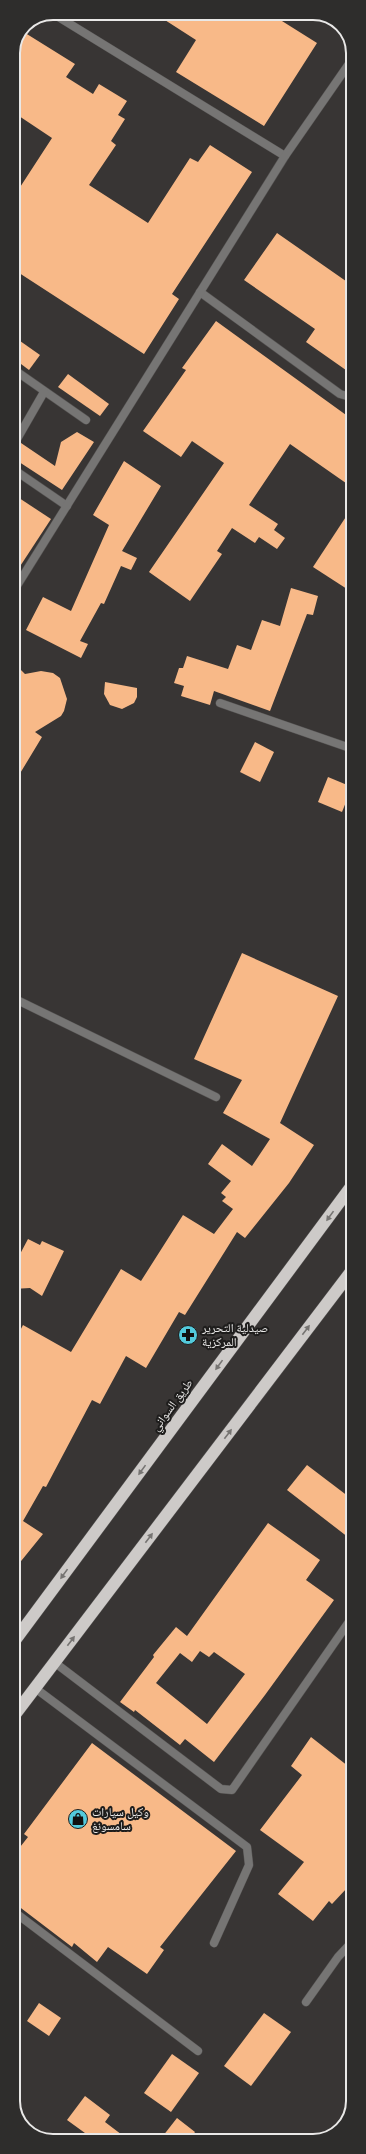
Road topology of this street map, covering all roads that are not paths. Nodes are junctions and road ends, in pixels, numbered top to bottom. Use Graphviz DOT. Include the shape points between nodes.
graph roads {
  1 [pos="63,20"];
  2 [pos="346,68"];
  3 [pos="285,156"];
  4 [pos="200,292"];
  5 [pos="20,374"];
  6 [pos="44,392"];
  7 [pos="346,396"];
  8 [pos="86,420"];
  9 [pos="20,434"];
  10 [pos="20,474"];
  11 [pos="67,506"];
  12 [pos="20,581"];
  13 [pos="220,703"];
  14 [pos="346,747"];
  15 [pos="20,1001"];
  16 [pos="216,1097"];
  17 [pos="346,1193"];
  18 [pos="346,1278"];
  19 [pos="346,1626"];
  20 [pos="20,1634"];
  21 [pos="54,1662"];
  22 [pos="35,1688"];
  23 [pos="20,1708"];
  24 [pos="20,1916"];
  25 [pos="214,1943"];
  26 [pos="346,1948"];
  27 [pos="306,2002"];
  28 [pos="198,2051"];
  1 -- 3 [label="street"];
  2 -- 3 [label="street"];
  3 -- 4 [label="street"];
  4 -- 7 [label="street" via="340,394"];
  4 -- 11 [label="street"];
  5 -- 6 [label="street"];
  6 -- 8 [label="street"];
  6 -- 9 [label="street"];
  10 -- 11 [label="street"];
  11 -- 12 [label="street"];
  13 -- 14 [label="street"];
  15 -- 16 [label="street"];
  17 -- 20 [label="highway, طريق السواني, one-way"];
  21 -- 18 [label="highway, one-way"];
  19 -- 21 [label="street" via="232,1790 221,1789"];
  21 -- 22 [label="highway"];
  22 -- 23 [label="highway"];
  22 -- 25 [label="street" via="248,1847 248,1865"];
  24 -- 28 [label="street"];
  26 -- 27 [label="street"];
}
